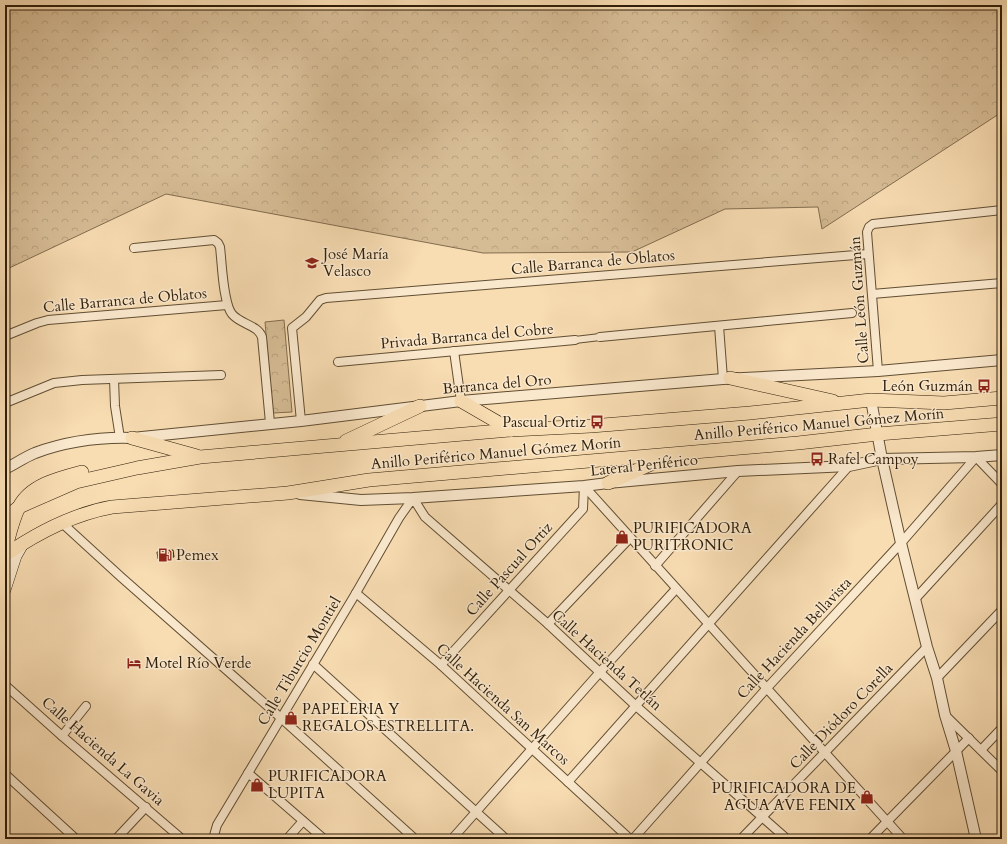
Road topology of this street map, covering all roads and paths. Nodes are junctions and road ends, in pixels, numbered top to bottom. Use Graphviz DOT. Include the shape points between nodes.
graph roads {
  1 [pos="1002,210"];
  2 [pos="134,248"];
  3 [pos="868,254"];
  4 [pos="1002,283"];
  5 [pos="872,294"];
  6 [pos="227,305"];
  7 [pos="852,313"];
  8 [pos="719,326"];
  9 [pos="5,336"];
  10 [pos="600,337"];
  11 [pos="575,340"];
  12 [pos="454,351"];
  13 [pos="1002,360"];
  14 [pos="338,362"];
  15 [pos="878,371"];
  16 [pos="221,375"];
  17 [pos="114,378"];
  18 [pos="727,378"];
  19 [pos="1002,398"];
  20 [pos="871,400"];
  21 [pos="461,401"];
  22 [pos="5,403"];
  23 [pos="844,403"];
  24 [pos="420,406"];
  25 [pos="301,421"];
  26 [pos="270,423"];
  27 [pos="1002,424"];
  28 [pos="511,430"];
  29 [pos="878,434"];
  30 [pos="126,438"];
  31 [pos="338,445"];
  32 [pos="678,453"];
  33 [pos="1002,455"];
  34 [pos="200,457"];
  35 [pos="976,457"];
  36 [pos="882,460"];
  37 [pos="849,466"];
  38 [pos="5,469"];
  39 [pos="738,471"];
  40 [pos="608,483"];
  41 [pos="1002,484"];
  42 [pos="584,486"];
  43 [pos="288,493"];
  44 [pos="413,498"];
  45 [pos="1002,504"];
  46 [pos="19,507"];
  47 [pos="5,518"];
  48 [pos="62,523"];
  49 [pos="630,538"];
  50 [pos="24,542"];
  51 [pos="901,543"];
  52 [pos="5,551"];
  53 [pos="5,556"];
  54 [pos="655,566"];
  55 [pos="676,589"];
  56 [pos="5,590"];
  57 [pos="508,591"];
  58 [pos="356,593"];
  59 [pos="916,598"];
  60 [pos="1002,610"];
  61 [pos="548,624"];
  62 [pos="708,624"];
  63 [pos="927,647"];
  64 [pos="313,664"];
  65 [pos="441,665"];
  66 [pos="600,672"];
  67 [pos="937,678"];
  68 [pos="5,684"];
  69 [pos="766,689"];
  70 [pos="86,706"];
  71 [pos="636,706"];
  72 [pos="945,715"];
  73 [pos="281,718"];
  74 [pos="1002,728"];
  75 [pos="62,736"];
  76 [pos="969,738"];
  77 [pos="532,749"];
  78 [pos="981,750"];
  79 [pos="956,751"];
  80 [pos="825,753"];
  81 [pos="700,762"];
  82 [pos="1002,771"];
  83 [pos="248,773"];
  84 [pos="5,774"];
  85 [pos="568,782"];
  86 [pos="146,807"];
  87 [pos="475,812"];
  88 [pos="762,816"];
  89 [pos="304,821"];
  90 [pos="887,822"];
  91 [pos="76,839"];
  92 [pos="116,839"];
  93 [pos="182,839"];
  94 [pos="213,839"];
  95 [pos="287,839"];
  96 [pos="324,839"];
  97 [pos="415,839"];
  98 [pos="452,839"];
  99 [pos="506,839"];
  100 [pos="630,839"];
  101 [pos="633,839"];
  102 [pos="740,839"];
  103 [pos="787,839"];
  104 [pos="870,839"];
  105 [pos="903,839"];
  106 [pos="976,839"];
  1 -- 3 [label="street, Calle León Guzmán" via="873,224 867,232"];
  2 -- 6 [label="street" via="214,240 220,247"];
  3 -- 5 [label="street, Calle León Guzmán"];
  3 -- 25 [label="street, Calle Barranca de Oblatos" via="326,298 320,300 306,317 292,328"];
  4 -- 5 [label="street"];
  5 -- 15 [label="street, Calle León Guzmán"];
  6 -- 9 [label="street, Calle Barranca de Oblatos" via="48,320"];
  6 -- 26 [label="street" via="241,322 260,332 262,336"];
  7 -- 8 [label="street"];
  8 -- 10 [label="street"];
  8 -- 18 [label="street"];
  10 -- 11 [label="street, Privada Barranca del Cobre"];
  11 -- 12 [label="street, Privada Barranca del Cobre"];
  12 -- 14 [label="street, Privada Barranca del Cobre"];
  12 -- 21 [label="street"];
  13 -- 15 [label="street, Barranca del Oro"];
  15 -- 18 [label="street, Barranca del Oro"];
  16 -- 17 [label="street"];
  17 -- 22 [label="street" via="54,384"];
  17 -- 30 [label="street" via="116,406"];
  18 -- 21 [label="street, Barranca del Oro"];
  18 -- 23 [label="highway"];
  19 -- 20 [label="highway, Anillo Periférico Manuel Gómez Morín" via="944,403"];
  20 -- 23 [label="highway, Anillo Periférico Manuel Gómez Morín"];
  20 -- 29 [label="street"];
  21 -- 24 [label="street, Barranca del Oro"];
  21 -- 28 [label="highway"];
  23 -- 28 [label="highway, Anillo Periférico Manuel Gómez Morín" via="591,426"];
  24 -- 25 [label="street, Barranca del Oro"];
  24 -- 31 [label="highway"];
  25 -- 26 [label="street, Barranca del Oro"];
  26 -- 30 [label="street, Barranca del Oro"];
  27 -- 29 [label="highway, Anillo Periférico Manuel Gómez Morín"];
  28 -- 31 [label="highway, Anillo Periférico Manuel Gómez Morín"];
  29 -- 32 [label="highway, Anillo Periférico Manuel Gómez Morín"];
  29 -- 36 [label="street"];
  30 -- 34 [label="highway"];
  30 -- 38 [label="street" via="79,442 34,454"];
  31 -- 34 [label="highway, Anillo Periférico Manuel Gómez Morín"];
  32 -- 40 [label="highway"];
  32 -- 43 [label="highway, Anillo Periférico Manuel Gómez Morín" via="369,480"];
  33 -- 35 [label="street, Lateral Periférico"];
  34 -- 46 [label="highway, Anillo Periférico Manuel Gómez Morín" via="76,482"];
  35 -- 36 [label="street, Lateral Periférico"];
  35 -- 41 [label="street"];
  35 -- 51 [label="street, Calle Hacienda Bellavista"];
  36 -- 37 [label="street, Lateral Periférico"];
  36 -- 51 [label="street"];
  37 -- 39 [label="street, Lateral Periférico"];
  37 -- 62 [label="street"];
  39 -- 40 [label="street, Lateral Periférico"];
  39 -- 54 [label="street"];
  40 -- 42 [label="street, Lateral Periférico"];
  42 -- 44 [label="street, Lateral Periférico"];
  42 -- 49 [label="street"];
  42 -- 57 [label="street, Calle Pascual Ortiz" via="583,509"];
  43 -- 44 [label="street, Lateral Periférico" via="361,500"];
  43 -- 48 [label="highway, Anillo Periférico Manuel Gómez Morín" via="112,507"];
  44 -- 57 [label="street, Calle Hacienda Tetlán" via="425,517"];
  44 -- 58 [label="street, Calle Tiburcio Montiel" via="398,518"];
  45 -- 59 [label="street"];
  46 -- 47 [label="highway, Anillo Periférico Manuel Gómez Morín"];
  46 -- 52 [label="highway"];
  48 -- 50 [label="highway, Anillo Periférico Manuel Gómez Morín"];
  48 -- 73 [label="street"];
  49 -- 54 [label="street"];
  49 -- 61 [label="street"];
  50 -- 53 [label="highway, Anillo Periférico Manuel Gómez Morín"];
  50 -- 56 [label="main road" via="16,556"];
  51 -- 59 [label="street"];
  51 -- 69 [label="street, Calle Hacienda Bellavista"];
  54 -- 55 [label="street"];
  55 -- 62 [label="street"];
  55 -- 66 [label="street"];
  57 -- 61 [label="street, Calle Hacienda Tetlán"];
  57 -- 65 [label="street, Calle Pascual Ortiz"];
  58 -- 64 [label="street, Calle Tiburcio Montiel"];
  58 -- 65 [label="street, Calle Hacienda San Marcos"];
  59 -- 63 [label="street"];
  60 -- 67 [label="street"];
  61 -- 66 [label="street, Calle Hacienda Tetlán"];
  62 -- 69 [label="street"];
  62 -- 71 [label="street"];
  63 -- 67 [label="street"];
  63 -- 80 [label="street, Calle Diódoro Corella"];
  64 -- 73 [label="street, Calle Tiburcio Montiel"];
  64 -- 87 [label="street"];
  65 -- 77 [label="street, Calle Hacienda San Marcos"];
  66 -- 71 [label="street, Calle Hacienda Tetlán"];
  66 -- 77 [label="street"];
  67 -- 72 [label="street"];
  68 -- 75 [label="street, Calle Hacienda La Gavia"];
  69 -- 80 [label="street"];
  69 -- 81 [label="street, Calle Hacienda Bellavista"];
  70 -- 75 [label="street"];
  71 -- 81 [label="street, Calle Hacienda Tetlán"];
  71 -- 85 [label="street"];
  72 -- 76 [label="street"];
  72 -- 79 [label="street"];
  73 -- 83 [label="street, Calle Tiburcio Montiel"];
  73 -- 97 [label="street"];
  74 -- 78 [label="street"];
  75 -- 86 [label="street, Calle Hacienda La Gavia"];
  76 -- 78 [label="street"];
  76 -- 79 [label="street"];
  77 -- 85 [label="street, Calle Hacienda San Marcos"];
  77 -- 87 [label="street"];
  78 -- 82 [label="street"];
  79 -- 90 [label="street"];
  79 -- 106 [label="street"];
  80 -- 88 [label="street, Calle Diódoro Corella"];
  80 -- 90 [label="street"];
  81 -- 88 [label="street, Calle Hacienda Tetlán"];
  81 -- 101 [label="street, Calle Hacienda Bellavista"];
  83 -- 89 [label="street"];
  83 -- 94 [label="street, Calle Tiburcio Montiel" via="217,825"];
  84 -- 91 [label="street"];
  85 -- 100 [label="street, Calle Hacienda San Marcos"];
  86 -- 92 [label="street"];
  86 -- 93 [label="street, Calle Hacienda La Gavia"];
  87 -- 98 [label="street"];
  87 -- 99 [label="street"];
  88 -- 102 [label="street, Calle Diódoro Corella"];
  88 -- 103 [label="street, Calle Hacienda Tetlán"];
  89 -- 95 [label="street"];
  89 -- 96 [label="street"];
  90 -- 104 [label="street"];
  90 -- 105 [label="street"];
}
